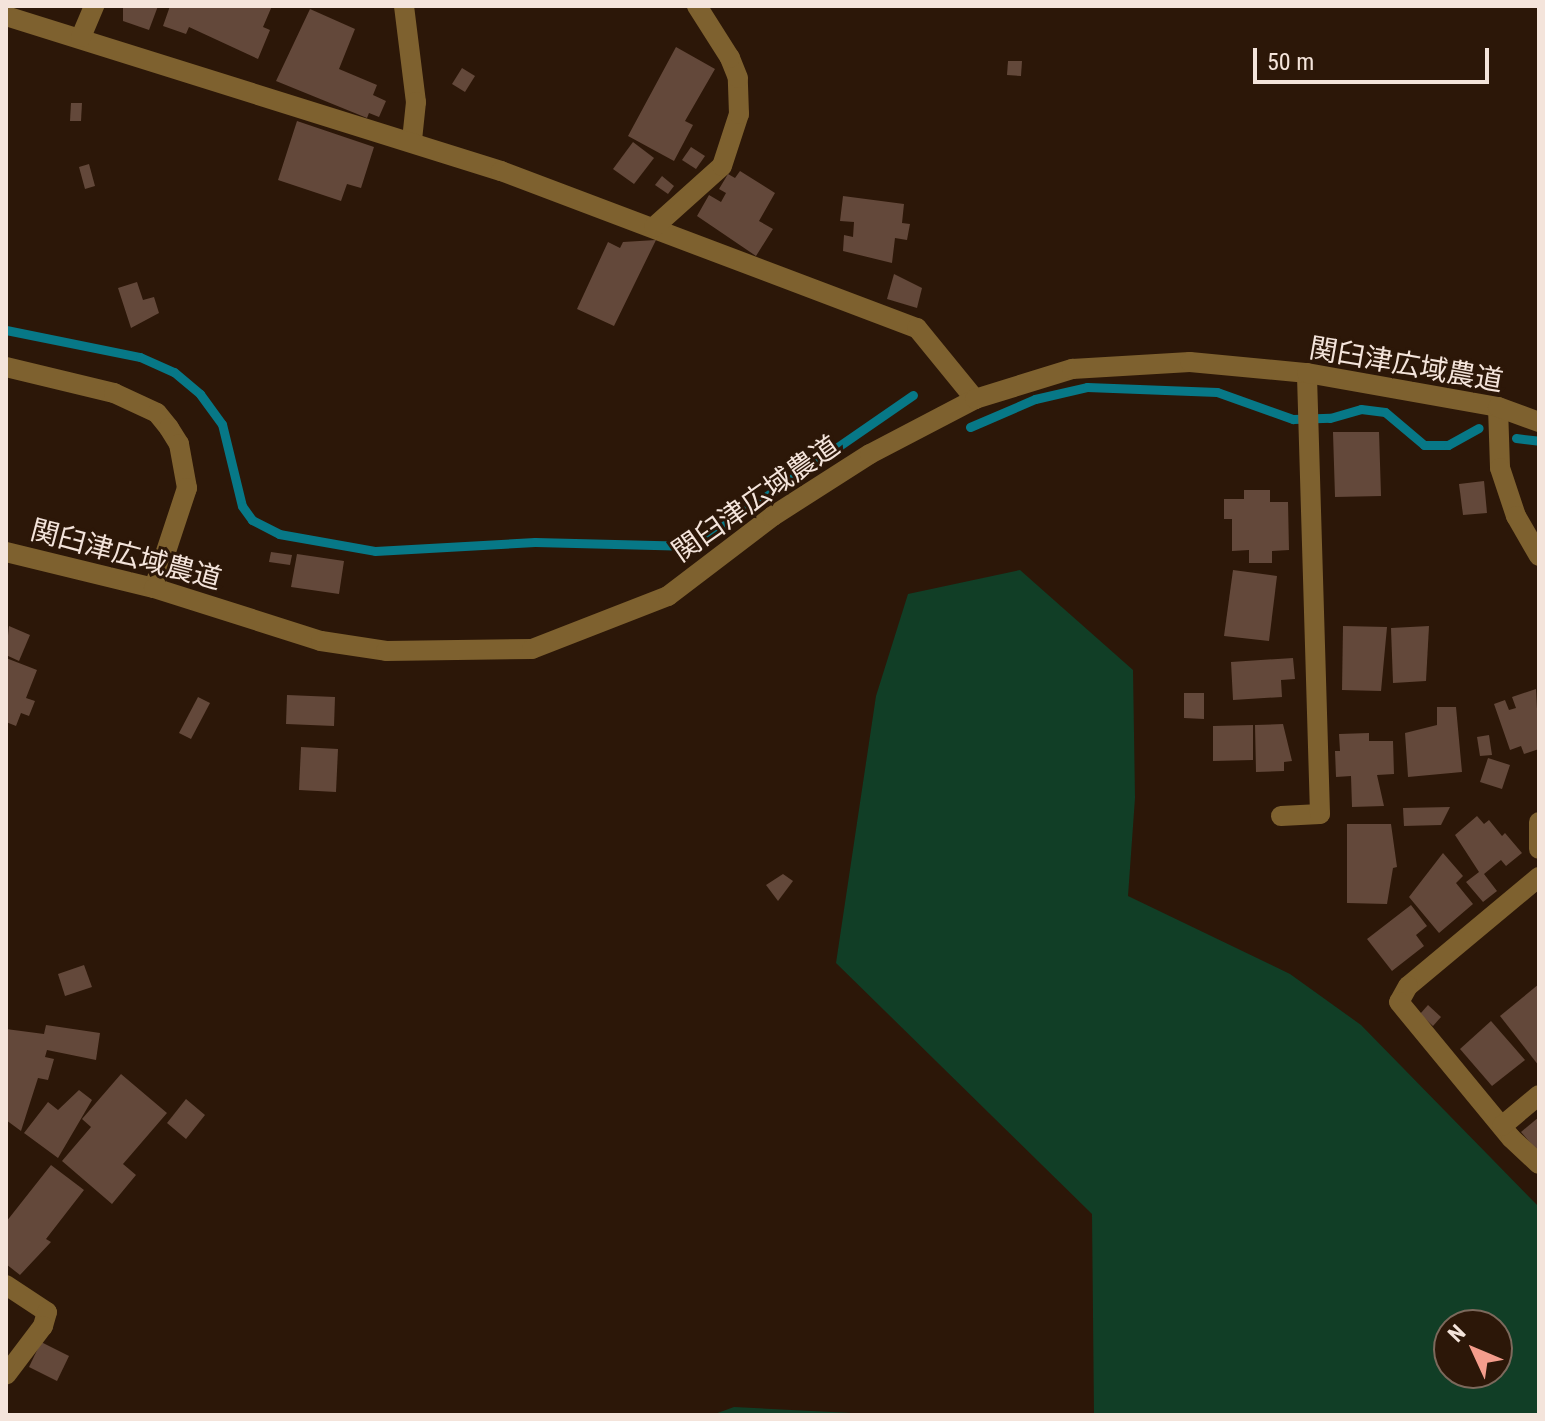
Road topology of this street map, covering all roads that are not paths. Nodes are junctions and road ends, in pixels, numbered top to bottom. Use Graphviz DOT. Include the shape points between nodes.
graph roads {
  1 [pos="94,6"];
  2 [pos="403,6"];
  3 [pos="697,6"];
  4 [pos="6,16"];
  5 [pos="81,37"];
  6 [pos="412,141"];
  7 [pos="654,227"];
  8 [pos="6,367"];
  9 [pos="1307,373"];
  10 [pos="975,399"];
  11 [pos="1498,407"];
  12 [pos="1539,422"];
  13 [pos="6,552"];
  14 [pos="1539,556"];
  15 [pos="154,588"];
  16 [pos="1281,816"];
  17 [pos="1539,822"];
  18 [pos="1539,849"];
  19 [pos="1539,877"];
  20 [pos="1539,1095"];
  21 [pos="1502,1126"];
  22 [pos="1539,1164"];
  23 [pos="6,1285"];
  24 [pos="6,1375"];
  1 -- 5 [label="street"];
  2 -- 6 [label="street" via="416,102"];
  3 -- 7 [label="street" via="738,78 739,114 722,166"];
  4 -- 5 [label="street"];
  5 -- 6 [label="street"];
  6 -- 7 [label="street"];
  7 -- 10 [label="street" via="917,328"];
  8 -- 15 [label="street" via="114,393 157,413 169,428 179,444 187,488"];
  9 -- 10 [label="street, 関臼津広域農道" via="1190,362 1125,363 1072,369"];
  9 -- 11 [label="street, 関臼津広域農道"];
  9 -- 16 [label="street" via="1320,814"];
  10 -- 15 [label="street, 関臼津広域農道" via="870,454 773,516 668,596 532,649 386,651 334,643"];
  11 -- 12 [label="street, 関臼津広域農道"];
  11 -- 14 [label="street" via="1500,468 1516,516"];
  13 -- 15 [label="street, 関臼津広域農道"];
  17 -- 18 [label="street"];
  19 -- 21 [label="street" via="1408,986 1399,1002"];
  20 -- 21 [label="street"];
  21 -- 22 [label="street"];
  23 -- 24 [label="street" via="47,1312 43,1326"];
}
